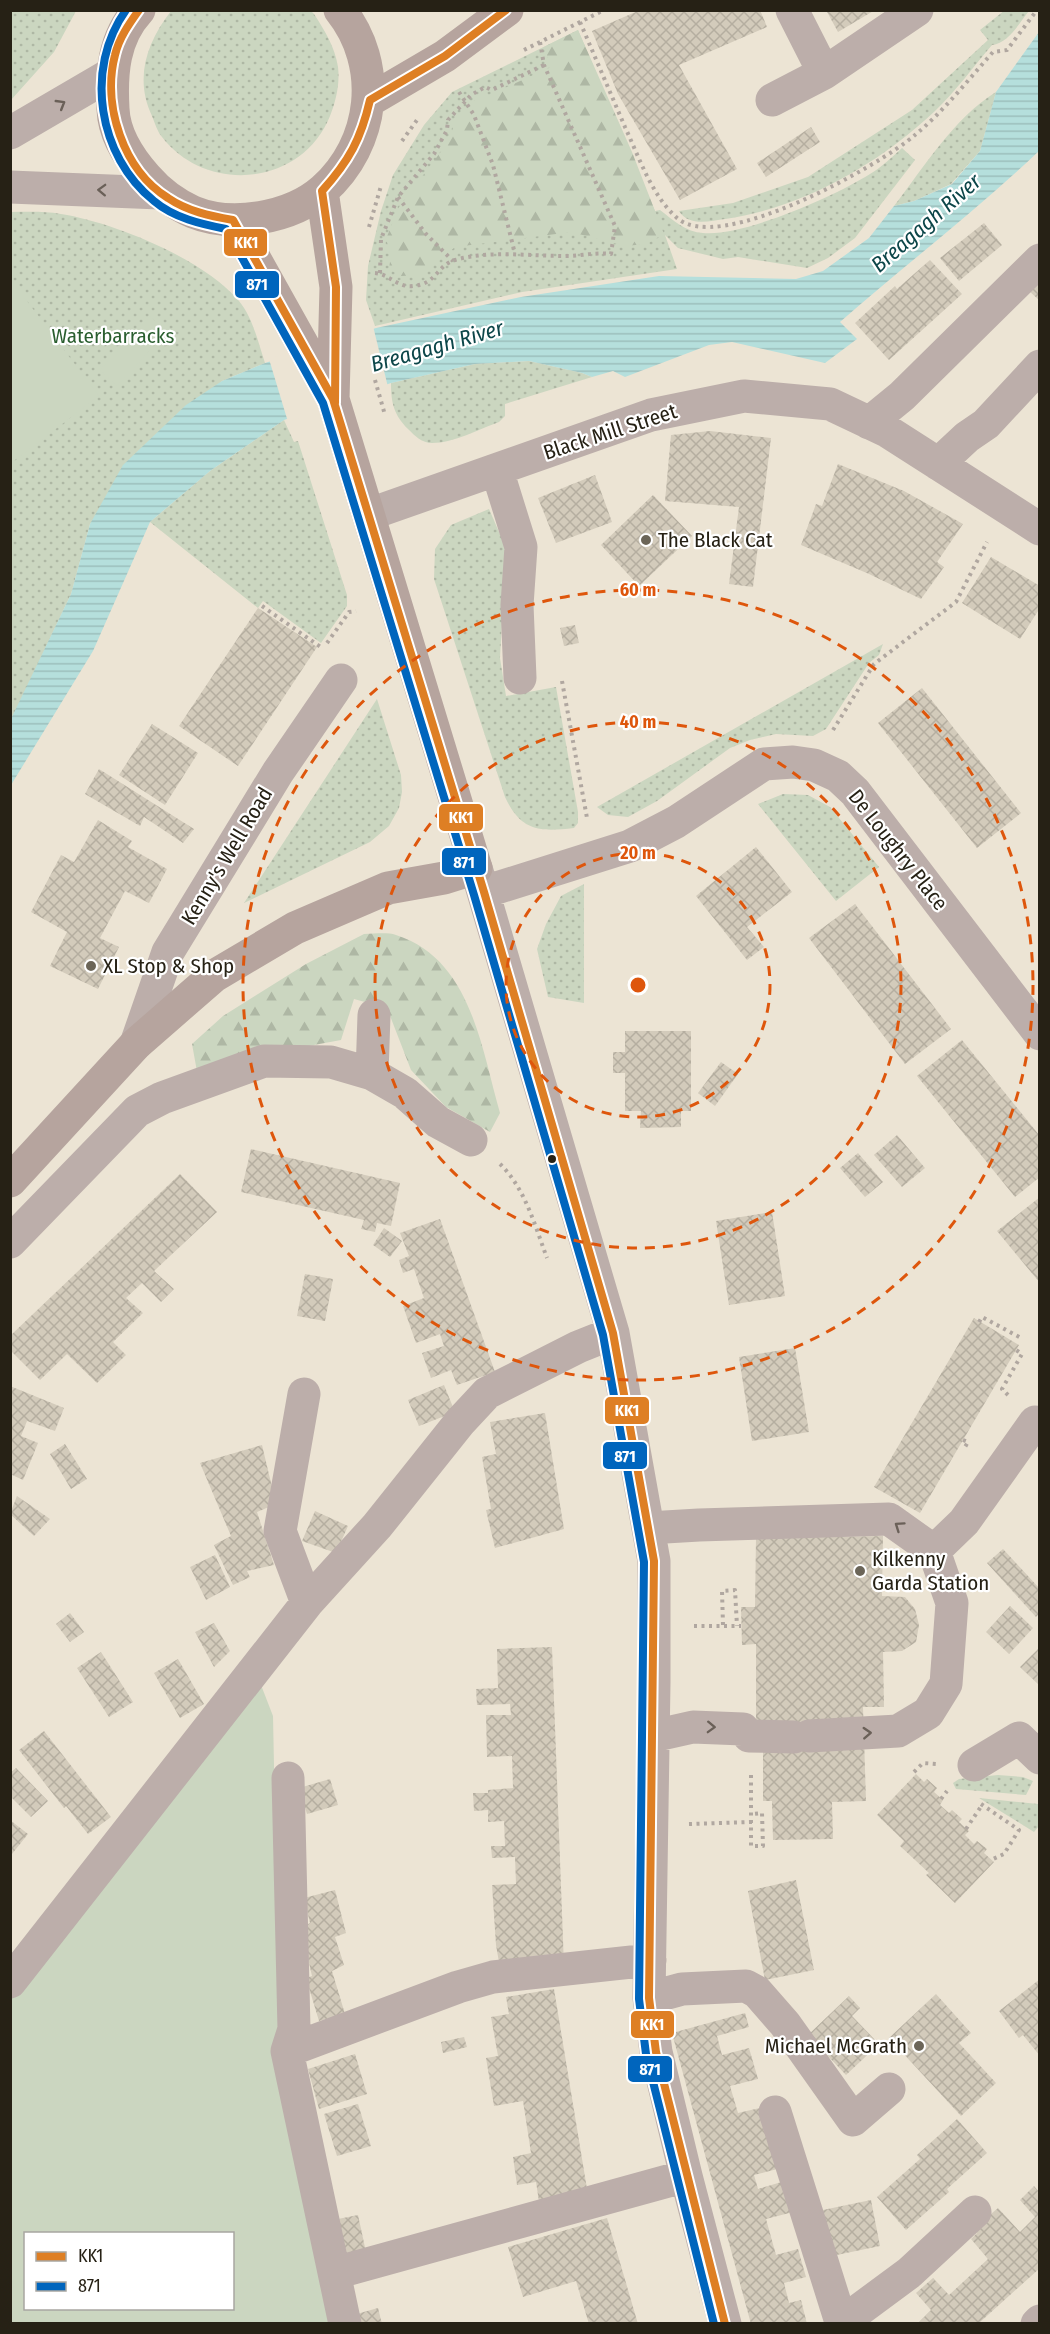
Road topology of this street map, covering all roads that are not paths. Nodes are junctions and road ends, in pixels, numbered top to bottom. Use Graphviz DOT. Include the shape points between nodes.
graph roads {
  1 [pos="139,10"];
  2 [pos="340,10"];
  3 [pos="507,10"];
  4 [pos="792,10"];
  5 [pos="917,10"];
  6 [pos="111,74"];
  7 [pos="824,74"];
  8 [pos="370,100"];
  9 [pos="772,100"];
  10 [pos="10,133"];
  11 [pos="10,187"];
  12 [pos="322,191"];
  13 [pos="160,193"];
  14 [pos="233,220"];
  15 [pos="1040,260"];
  16 [pos="1040,366"];
  17 [pos="338,413"];
  18 [pos="869,423"];
  19 [pos="938,464"];
  20 [pos="497,470"];
  21 [pos="370,514"];
  22 [pos="1040,529"];
  23 [pos="520,678"];
  24 [pos="341,680"];
  25 [pos="480,880"];
  26 [pos="374,1015"];
  27 [pos="1040,1034"];
  28 [pos="136,1044"];
  29 [pos="372,1074"];
  30 [pos="471,1140"];
  31 [pos="10,1181"];
  32 [pos="10,1242"];
  33 [pos="613,1333"];
  34 [pos="304,1394"];
  35 [pos="1040,1423"];
  36 [pos="648,1528"];
  37 [pos="934,1551"];
  38 [pos="307,1603"];
  39 [pos="653,1736"];
  40 [pos="1040,1758"];
  41 [pos="974,1765"];
  42 [pos="288,1778"];
  43 [pos="650,1960"];
  44 [pos="10,1982"];
  45 [pos="649,1998"];
  46 [pos="287,2051"];
  47 [pos="889,2089"];
  48 [pos="775,2112"];
  49 [pos="686,2176"];
  50 [pos="975,2212"];
  51 [pos="335,2273"];
  52 [pos="840,2323"];
  53 [pos="345,2324"];
  54 [pos="726,2324"];
  1 -- 6 [label="main road" via="119,43"];
  2 -- 8 [label="main road" via="352,26 367,62"];
  3 -- 8 [label="main road" via="445,56"];
  4 -- 7 [label="street"];
  5 -- 7 [label="street"];
  10 -- 6 [label="street, one-way"];
  6 -- 13 [label="main road" via="117,129 130,160"];
  7 -- 9 [label="street"];
  8 -- 12 [label="main road" via="362,134 346,165"];
  13 -- 11 [label="street, one-way"];
  12 -- 14 [label="main road" via="295,208 265,218"];
  12 -- 17 [label="main road" via="337,308"];
  13 -- 14 [label="main road" via="195,212"];
  14 -- 17 [label="main road"];
  15 -- 18 [label="street" via="902,396"];
  16 -- 19 [label="street" via="986,424"];
  17 -- 21 [label="main road"];
  18 -- 19 [label="street, Black Mill Street"];
  18 -- 20 [label="street, Black Mill Street" via="830,404 744,396 651,414"];
  19 -- 22 [label="street, Black Mill Street"];
  20 -- 21 [label="street, Black Mill Street"];
  20 -- 23 [label="street" via="521,546 517,605"];
  21 -- 25 [label="main road"];
  24 -- 28 [label="street, Kenny's Well Road" via="278,772 168,952"];
  25 -- 27 [label="street, De Loughry Place" via="630,846 676,822 764,764 814,765 838,776 855,792"];
  25 -- 28 [label="main road, Kenny's Well Road" via="444,878 388,888 295,928 214,976"];
  25 -- 33 [label="street"];
  26 -- 29 [label="street"];
  28 -- 31 [label="main road, Kenny's Well Road"];
  29 -- 30 [label="street" via="405,1093 438,1122"];
  29 -- 32 [label="street" via="331,1062 264,1061 162,1098 137,1112"];
  33 -- 36 [label="street"];
  33 -- 38 [label="street" via="487,1393 377,1526"];
  34 -- 38 [label="street" via="280,1531"];
  35 -- 37 [label="street" via="1035,1422 964,1522"];
  37 -- 36 [label="street, one-way" via="889,1519"];
  36 -- 39 [label="street" via="654,1561"];
  39 -- 37 [label="street, one-way" via="693,1727 743,1729 749,1736 898,1731 928,1713 946,1684 952,1603"];
  38 -- 44 [label="street"];
  39 -- 43 [label="street"];
  40 -- 41 [label="street" via="1020,1738"];
  42 -- 46 [label="street" via="294,2029"];
  43 -- 45 [label="street"];
  43 -- 46 [label="street" via="493,1977"];
  45 -- 47 [label="street" via="682,1989 746,1986 757,1992 785,2024 853,2120"];
  45 -- 49 [label="street" via="656,2052"];
  46 -- 51 [label="street"];
  48 -- 52 [label="street"];
  49 -- 51 [label="street"];
  49 -- 54 [label="street"];
  50 -- 52 [label="street" via="909,2273"];
  51 -- 53 [label="street"];
}
